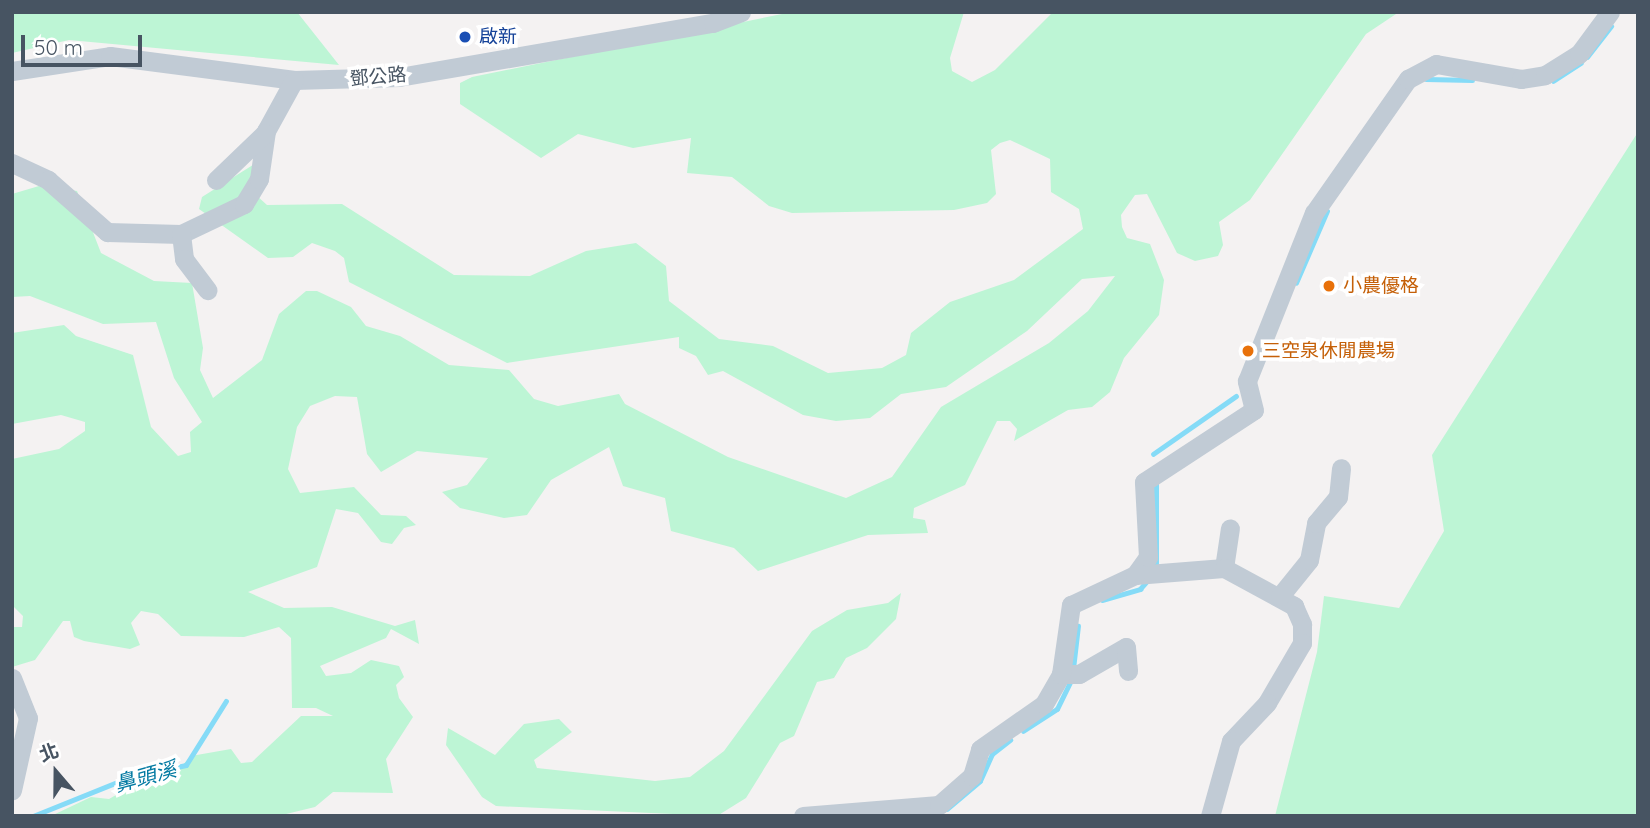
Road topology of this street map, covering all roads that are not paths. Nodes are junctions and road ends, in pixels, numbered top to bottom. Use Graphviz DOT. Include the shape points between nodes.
graph roads {
  1 [pos="741,12"];
  2 [pos="1610,12"];
  3 [pos="12,71"];
  4 [pos="294,80"];
  5 [pos="267,131"];
  6 [pos="12,163"];
  7 [pos="216,180"];
  8 [pos="181,234"];
  9 [pos="207,290"];
  10 [pos="1340,468"];
  11 [pos="1230,527"];
  12 [pos="1224,568"];
  13 [pos="1135,575"];
  14 [pos="1280,596"];
  15 [pos="1128,671"];
  16 [pos="1061,674"];
  17 [pos="12,678"];
  18 [pos="12,790"];
  19 [pos="803,816"];
  20 [pos="1210,816"];
  1 -- 4 [label="street, 鄧公路" via="713,23 400,77"];
  2 -- 13 [label="street" via="1579,54 1545,75 1521,79 1436,64 1408,79 1314,214 1247,381 1254,410 1144,482 1148,557"];
  3 -- 4 [label="street, 鄧公路" via="110,55"];
  4 -- 5 [label="street"];
  5 -- 7 [label="street"];
  5 -- 8 [label="street" via="258,179 244,204"];
  6 -- 8 [label="street" via="48,180 107,232"];
  8 -- 9 [label="street" via="184,259"];
  10 -- 14 [label="street" via="1338,497 1316,523 1309,560"];
  11 -- 12 [label="street"];
  12 -- 13 [label="street"];
  12 -- 14 [label="street"];
  13 -- 16 [label="street" via="1071,605"];
  14 -- 20 [label="street" via="1294,606 1302,643 1267,703 1231,741"];
  15 -- 16 [label="street" via="1126,647 1079,674"];
  16 -- 19 [label="street" via="1044,704 980,749 972,776 939,805"];
  17 -- 18 [label="street" via="28,718"];
}
